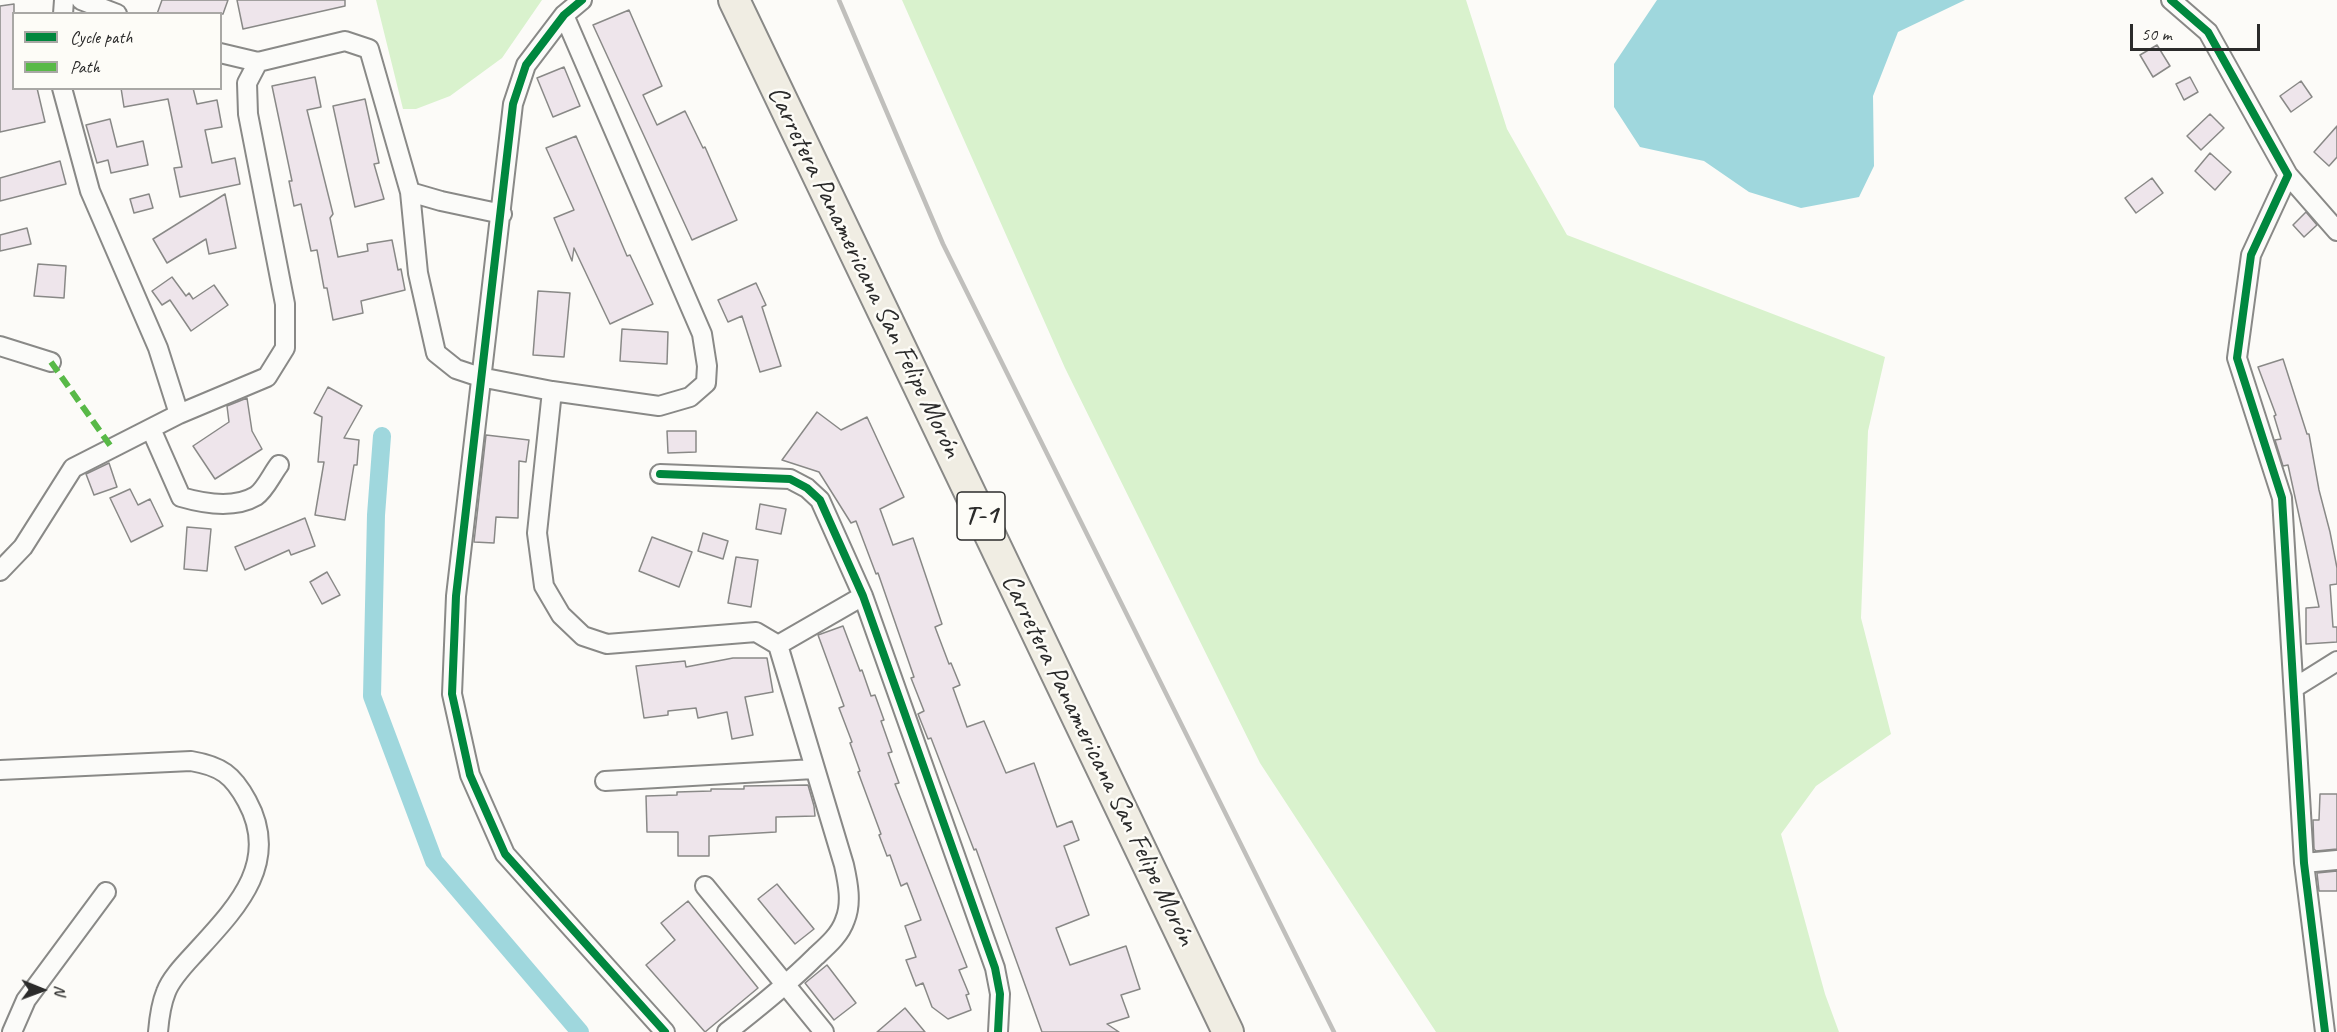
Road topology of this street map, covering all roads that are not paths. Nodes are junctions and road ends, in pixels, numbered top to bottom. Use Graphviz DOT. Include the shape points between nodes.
graph roads {
  1 [pos="81,0"];
  2 [pos="582,0"];
  3 [pos="734,0"];
  4 [pos="2171,0"];
  5 [pos="112,12"];
  6 [pos="564,15"];
  7 [pos="222,53"];
  8 [pos="258,62"];
  9 [pos="63,90"];
  10 [pos="2288,175"];
  11 [pos="410,192"];
  12 [pos="502,214"];
  13 [pos="2337,231"];
  14 [pos="0,346"];
  15 [pos="51,362"];
  16 [pos="480,377"];
  17 [pos="552,391"];
  18 [pos="179,414"];
  19 [pos="151,429"];
  20 [pos="279,465"];
  21 [pos="660,474"];
  22 [pos="0,571"];
  23 [pos="863,596"];
  24 [pos="778,645"];
  25 [pos="2337,661"];
  26 [pos="2294,688"];
  27 [pos="814,769"];
  28 [pos="0,770"];
  29 [pos="605,781"];
  30 [pos="2337,860"];
  31 [pos="2304,863"];
  32 [pos="705,886"];
  33 [pos="106,892"];
  34 [pos="785,987"];
  35 [pos="12,1032"];
  36 [pos="158,1032"];
  37 [pos="665,1032"];
  38 [pos="727,1032"];
  39 [pos="824,1032"];
  40 [pos="998,1032"];
  41 [pos="1228,1032"];
  42 [pos="2325,1032"];
  1 -- 5 [label="street"];
  2 -- 6 [label="street"];
  3 -- 41 [label="main road, Carretera Panamericana San Felipe Morón / T-1"];
  4 -- 10 [label="street" via="2208,32"];
  6 -- 12 [label="street" via="525,65 513,104"];
  6 -- 17 [label="street" via="702,333 707,366 706,383 690,397 659,406"];
  7 -- 8 [label="street"];
  8 -- 11 [label="street" via="345,41 369,49"];
  8 -- 18 [label="street" via="247,83 248,114 285,304 285,348 267,377"];
  9 -- 18 [label="street" via="90,191 158,348"];
  10 -- 13 [label="street"];
  10 -- 26 [label="street" via="2251,255 2237,358 2282,498"];
  11 -- 12 [label="street"];
  11 -- 16 [label="street" via="418,273 436,353 456,369"];
  12 -- 16 [label="street"];
  14 -- 15 [label="street"];
  16 -- 17 [label="street"];
  16 -- 37 [label="street" via="456,596 452,694 470,775 505,854"];
  17 -- 24 [label="street" via="537,533 544,586 561,615 583,636 607,644 756,632"];
  18 -- 19 [label="street"];
  19 -- 20 [label="street" via="182,497 206,504 238,502 258,495"];
  19 -- 22 [label="street" via="74,468 23,548"];
  21 -- 23 [label="street" via="790,479 807,488 820,500"];
  23 -- 24 [label="street"];
  23 -- 40 [label="street" via="995,968 1000,994"];
  24 -- 27 [label="street"];
  25 -- 26 [label="street"];
  26 -- 31 [label="street"];
  27 -- 29 [label="street"];
  27 -- 34 [label="street" via="844,865 849,904 835,937"];
  28 -- 36 [label="street" via="191,761 213,765 235,781 246,799 256,818 259,858 241,898 166,990"];
  30 -- 31 [label="street"];
  31 -- 42 [label="street"];
  32 -- 34 [label="street"];
  33 -- 35 [label="street" via="26,1000"];
  34 -- 38 [label="street"];
  34 -- 39 [label="street"];
}
